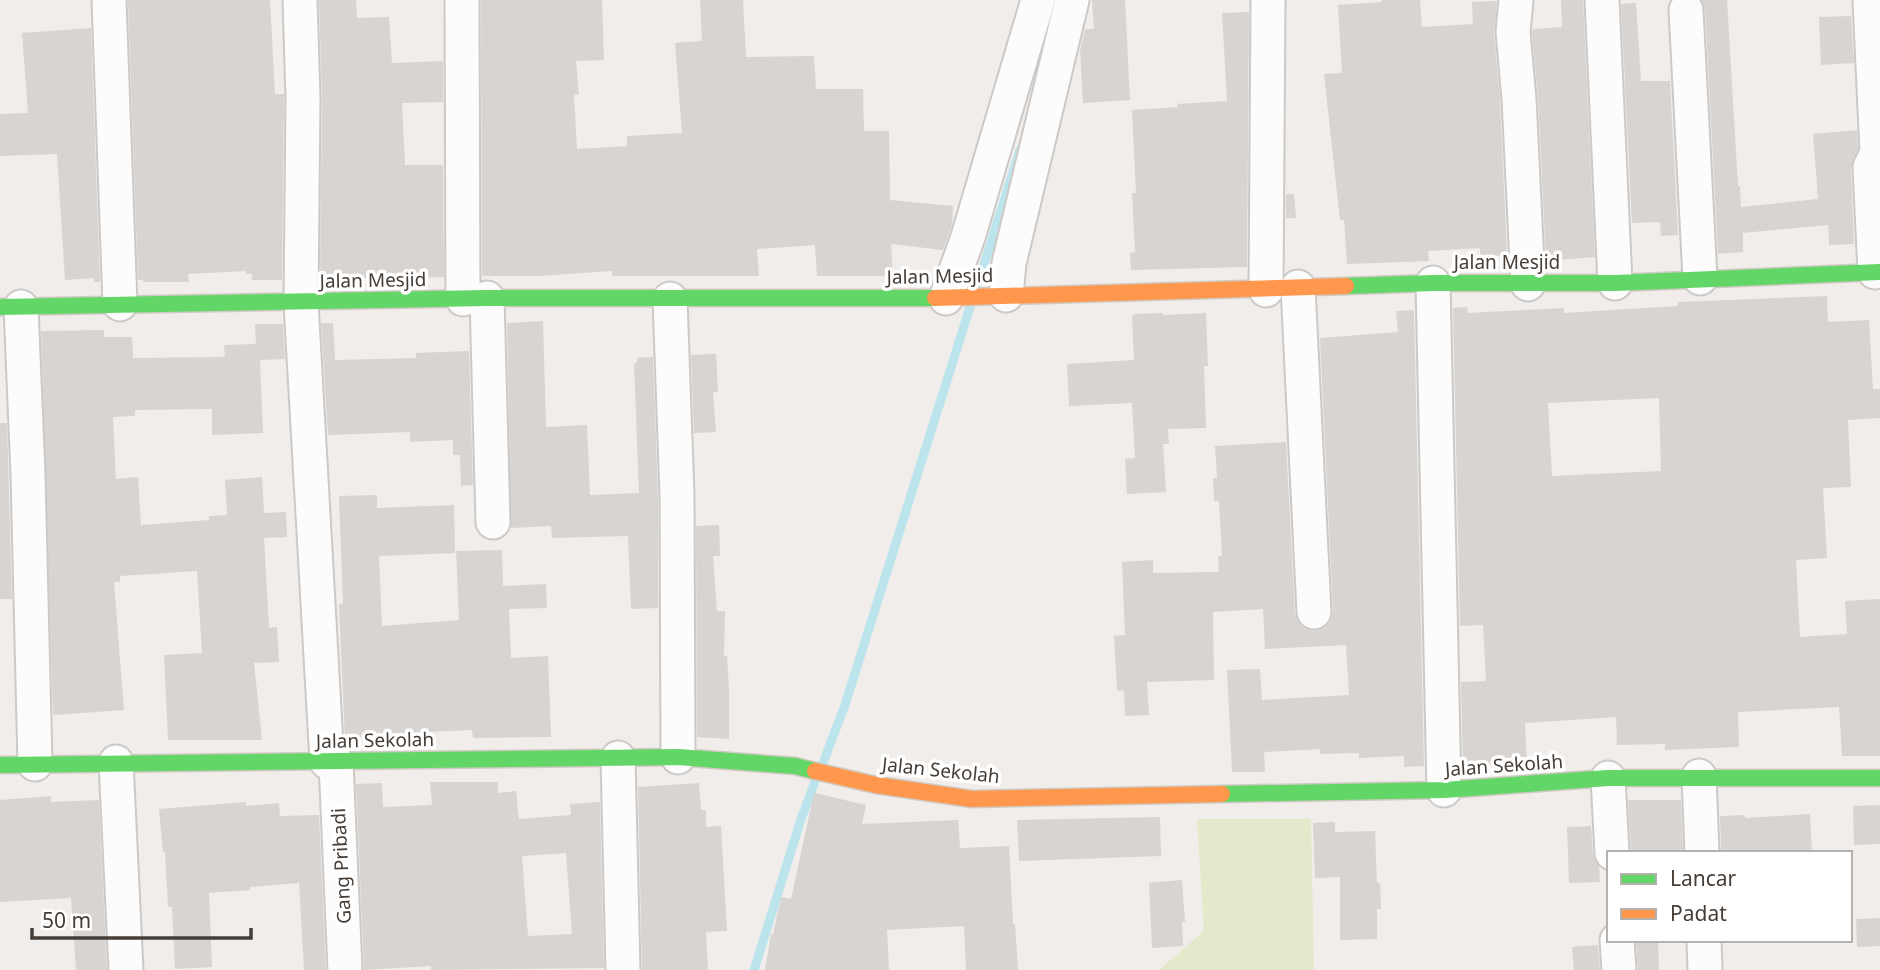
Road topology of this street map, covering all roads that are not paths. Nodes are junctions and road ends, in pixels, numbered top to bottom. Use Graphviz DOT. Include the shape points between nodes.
graph roads {
  1 [pos="109,0"];
  2 [pos="300,0"];
  3 [pos="462,0"];
  4 [pos="1038,0"];
  5 [pos="1072,0"];
  6 [pos="1268,0"];
  7 [pos="1516,0"];
  8 [pos="1602,0"];
  9 [pos="1870,0"];
  10 [pos="1686,10"];
  11 [pos="1878,272"];
  12 [pos="1700,278"];
  13 [pos="1433,283"];
  14 [pos="1615,283"];
  15 [pos="1528,284"];
  16 [pos="1282,288"];
  17 [pos="999,295"];
  18 [pos="952,297"];
  19 [pos="475,299"];
  20 [pos="670,299"];
  21 [pos="301,303"];
  22 [pos="120,304"];
  23 [pos="10,307"];
  24 [pos="493,522"];
  25 [pos="1314,612"];
  26 [pos="678,757"];
  27 [pos="618,758"];
  28 [pos="116,762"];
  29 [pos="331,762"];
  30 [pos="35,764"];
  31 [pos="0,765"];
  32 [pos="1699,776"];
  33 [pos="1608,778"];
  34 [pos="1880,778"];
  35 [pos="1444,790"];
  36 [pos="1612,851"];
  37 [pos="1702,851"];
  38 [pos="1617,942"];
  39 [pos="1704,942"];
  40 [pos="125,970"];
  41 [pos="345,970"];
  42 [pos="623,970"];
  43 [pos="1619,970"];
  44 [pos="1705,970"];
  1 -- 22 [label="street"];
  2 -- 21 [label="street, Gang Pribadi"];
  3 -- 19 [label="street"];
  4 -- 18 [label="street"];
  5 -- 17 [label="street"];
  6 -- 16 [label="street"];
  7 -- 15 [label="street"];
  8 -- 14 [label="street"];
  9 -- 11 [label="street" via="1877,153 1870,167"];
  10 -- 12 [label="street"];
  11 -- 12 [label="street, Jalan Mesjid"];
  12 -- 14 [label="street, Jalan Mesjid"];
  13 -- 15 [label="street, Jalan Mesjid"];
  13 -- 16 [label="street, Jalan Mesjid"];
  13 -- 35 [label="street"];
  14 -- 15 [label="street, Jalan Mesjid"];
  16 -- 17 [label="street, Jalan Mesjid"];
  16 -- 25 [label="street"];
  17 -- 18 [label="street, Jalan Mesjid"];
  18 -- 20 [label="street, Jalan Mesjid"];
  19 -- 20 [label="street, Jalan Mesjid"];
  19 -- 21 [label="street, Jalan Mesjid"];
  19 -- 24 [label="street"];
  20 -- 26 [label="street" via="677,495"];
  21 -- 22 [label="street, Jalan Mesjid"];
  21 -- 29 [label="street, Gang Pribadi"];
  22 -- 23 [label="street, Jalan Mesjid"];
  23 -- 30 [label="street" via="28,475"];
  26 -- 27 [label="street, Jalan Sekolah"];
  26 -- 35 [label="street, Jalan Sekolah" via="795,766 876,785 986,799"];
  27 -- 29 [label="street, Jalan Sekolah"];
  27 -- 42 [label="street"];
  28 -- 29 [label="street, Jalan Sekolah"];
  28 -- 30 [label="street, Jalan Sekolah"];
  28 -- 40 [label="street"];
  29 -- 41 [label="street, Gang Pribadi"];
  30 -- 31 [label="street, Jalan Sekolah"];
  32 -- 33 [label="street, Jalan Sekolah"];
  32 -- 34 [label="street, Jalan Sekolah"];
  32 -- 37 [label="street"];
  33 -- 35 [label="street, Jalan Sekolah"];
  33 -- 36 [label="street"];
  38 -- 43 [label="street"];
  39 -- 44 [label="street"];
}
